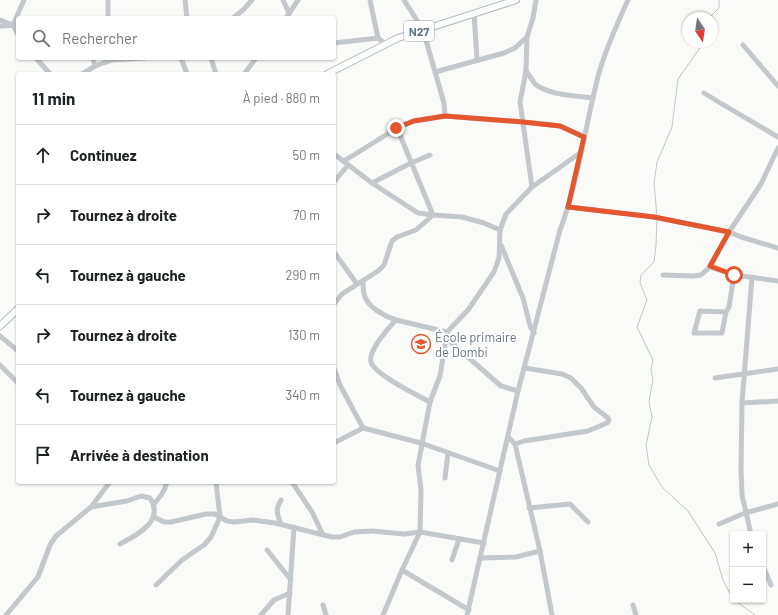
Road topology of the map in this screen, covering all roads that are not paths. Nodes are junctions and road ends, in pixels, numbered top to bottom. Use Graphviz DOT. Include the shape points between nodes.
graph roads {
  1 [pos="24,0"];
  2 [pos="108,0"];
  3 [pos="185,0"];
  4 [pos="252,0"];
  5 [pos="283,0"];
  6 [pos="298,0"];
  7 [pos="370,0"];
  8 [pos="404,0"];
  9 [pos="516,0"];
  10 [pos="536,0"];
  11 [pos="628,0"];
  12 [pos="474,13"];
  13 [pos="19,16"];
  14 [pos="108,16"];
  15 [pos="187,16"];
  16 [pos="236,16"];
  17 [pos="287,16"];
  18 [pos="0,20"];
  19 [pos="16,25"];
  20 [pos="0,26"];
  21 [pos="423,30"];
  22 [pos="527,37"];
  23 [pos="378,38"];
  24 [pos="336,43"];
  25 [pos="385,44"];
  26 [pos="743,45"];
  27 [pos="38,60"];
  28 [pos="94,60"];
  29 [pos="112,60"];
  30 [pos="182,60"];
  31 [pos="212,60"];
  32 [pos="254,60"];
  33 [pos="477,60"];
  34 [pos="95,66"];
  35 [pos="526,71"];
  36 [pos="48,72"];
  37 [pos="85,72"];
  38 [pos="186,72"];
  39 [pos="215,72"];
  40 [pos="246,72"];
  41 [pos="331,72"];
  42 [pos="435,72"];
  43 [pos="778,86"];
  44 [pos="704,93"];
  45 [pos="593,98"];
  46 [pos="445,116"];
  47 [pos="523,122"];
  48 [pos="396,128"];
  49 [pos="584,137"];
  50 [pos="778,137"];
  51 [pos="778,148"];
  52 [pos="580,153"];
  53 [pos="430,155"];
  54 [pos="336,156"];
  55 [pos="346,163"];
  56 [pos="411,163"];
  57 [pos="336,179"];
  58 [pos="372,183"];
  59 [pos="532,187"];
  60 [pos="568,207"];
  61 [pos="433,216"];
  62 [pos="500,230"];
  63 [pos="729,232"];
  64 [pos="500,242"];
  65 [pos="778,248"];
  66 [pos="336,255"];
  67 [pos="710,266"];
  68 [pos="663,274"];
  69 [pos="734,275"];
  70 [pos="752,277"];
  71 [pos="363,280"];
  72 [pos="778,281"];
  73 [pos="357,284"];
  74 [pos="336,302"];
  75 [pos="16,311"];
  76 [pos="726,312"];
  77 [pos="396,320"];
  78 [pos="0,326"];
  79 [pos="534,333"];
  80 [pos="447,335"];
  81 [pos="0,336"];
  82 [pos="16,349"];
  83 [pos="0,365"];
  84 [pos="525,368"];
  85 [pos="778,369"];
  86 [pos="336,374"];
  87 [pos="744,374"];
  88 [pos="715,378"];
  89 [pos="16,381"];
  90 [pos="518,391"];
  91 [pos="778,401"];
  92 [pos="430,402"];
  93 [pos="742,403"];
  94 [pos="363,428"];
  95 [pos="508,437"];
  96 [pos="336,442"];
  97 [pos="421,443"];
  98 [pos="515,444"];
  99 [pos="448,453"];
  100 [pos="500,471"];
  101 [pos="445,478"];
  102 [pos="108,484"];
  103 [pos="166,484"];
  104 [pos="216,484"];
  105 [pos="293,484"];
  106 [pos="281,500"];
  107 [pos="154,504"];
  108 [pos="778,504"];
  109 [pos="91,507"];
  110 [pos="529,508"];
  111 [pos="746,513"];
  112 [pos="154,517"];
  113 [pos="220,517"];
  114 [pos="588,522"];
  115 [pos="281,524"];
  116 [pos="719,524"];
  117 [pos="294,527"];
  118 [pos="750,531"];
  119 [pos="420,532"];
  120 [pos="323,535"];
  121 [pos="460,539"];
  122 [pos="484,543"];
  123 [pos="120,544"];
  124 [pos="267,550"];
  125 [pos="540,551"];
  126 [pos="480,558"];
  127 [pos="452,560"];
  128 [pos="763,567"];
  129 [pos="402,570"];
  130 [pos="291,580"];
  131 [pos="156,585"];
  132 [pos="771,585"];
  133 [pos="290,593"];
  134 [pos="633,605"];
  135 [pos="323,606"];
  136 [pos="468,613"];
  137 [pos="6,615"];
  138 [pos="261,615"];
  139 [pos="288,615"];
  140 [pos="326,615"];
  141 [pos="383,615"];
  142 [pos="552,615"];
  143 [pos="636,615"];
  1 -- 13 [label="street"];
  2 -- 14 [label="street"];
  3 -- 15 [label="street"];
  4 -- 16 [label="street"];
  5 -- 17 [label="street"];
  6 -- 17 [label="street"];
  7 -- 23 [label="street"];
  8 -- 21 [label="street"];
  9 -- 12 [label="main road, N27"];
  10 -- 22 [label="street"];
  11 -- 45 [label="street" via="599,72"];
  12 -- 21 [label="main road, N27"];
  12 -- 33 [label="street"];
  18 -- 19 [label="street"];
  19 -- 20 [label="street"];
  21 -- 25 [label="main road, N27"];
  21 -- 42 [label="street"];
  22 -- 33 [label="street" via="515,48"];
  22 -- 35 [label="street"];
  23 -- 24 [label="street"];
  23 -- 25 [label="street"];
  25 -- 41 [label="main road, N27"];
  26 -- 43 [label="street"];
  27 -- 36 [label="street"];
  28 -- 34 [label="street"];
  29 -- 34 [label="street"];
  30 -- 38 [label="street"];
  31 -- 39 [label="street"];
  32 -- 40 [label="street"];
  33 -- 42 [label="street"];
  34 -- 37 [label="street"];
  35 -- 45 [label="street" via="535,84 542,88"];
  35 -- 47 [label="street" via="520,102"];
  42 -- 46 [label="street"];
  44 -- 50 [label="street"];
  45 -- 49 [label="street"];
  46 -- 47 [label="street"];
  46 -- 48 [label="street" via="414,121"];
  47 -- 49 [label="street" via="560,126"];
  47 -- 59 [label="street"];
  48 -- 55 [label="street"];
  48 -- 56 [label="street"];
  49 -- 52 [label="street"];
  51 -- 63 [label="street" via="761,184"];
  52 -- 59 [label="street"];
  52 -- 60 [label="street"];
  53 -- 56 [label="street"];
  54 -- 55 [label="street"];
  55 -- 57 [label="street"];
  55 -- 58 [label="street"];
  56 -- 58 [label="street"];
  56 -- 61 [label="street"];
  58 -- 61 [label="street" via="418,213"];
  59 -- 62 [label="street" via="506,214"];
  60 -- 63 [label="street" via="654,217"];
  60 -- 79 [label="street" via="558,236"];
  61 -- 62 [label="street" via="462,217"];
  61 -- 71 [label="street" via="416,230 392,241 384,265"];
  62 -- 64 [label="street"];
  63 -- 65 [label="street"];
  63 -- 67 [label="street"];
  64 -- 79 [label="street"];
  64 -- 80 [label="street" via="499,258 494,272"];
  66 -- 73 [label="street"];
  67 -- 68 [label="street" via="701,275"];
  67 -- 69 [label="street"];
  69 -- 70 [label="street"];
  69 -- 76 [label="street"];
  70 -- 72 [label="street"];
  70 -- 87 [label="street"];
  71 -- 73 [label="street"];
  71 -- 77 [label="street" via="364,296 368,302 383,315"];
  73 -- 74 [label="street"];
  75 -- 78 [label="main road"];
  76 -- 76 [label="street" via="722,333 694,333 700,311"];
  77 -- 80 [label="street"];
  77 -- 92 [label="street" via="382,336 371,356 373,366 393,382"];
  79 -- 84 [label="street"];
  80 -- 90 [label="street" via="501,386"];
  80 -- 92 [label="street" via="440,376"];
  81 -- 82 [label="street"];
  83 -- 89 [label="street"];
  84 -- 90 [label="street"];
  84 -- 98 [label="street" via="571,378 594,407 609,420 608,423 588,430"];
  85 -- 87 [label="street"];
  86 -- 94 [label="street"];
  87 -- 88 [label="street"];
  87 -- 93 [label="street"];
  90 -- 95 [label="street"];
  91 -- 93 [label="street"];
  92 -- 97 [label="street"];
  93 -- 111 [label="street" via="741,475"];
  94 -- 96 [label="street"];
  94 -- 97 [label="street"];
  95 -- 98 [label="street"];
  95 -- 100 [label="street"];
  97 -- 99 [label="street"];
  97 -- 119 [label="street" via="418,465 421,490"];
  98 -- 110 [label="street"];
  99 -- 100 [label="street"];
  99 -- 101 [label="street"];
  100 -- 122 [label="street"];
  102 -- 109 [label="street"];
  103 -- 107 [label="street"];
  104 -- 113 [label="street"];
  105 -- 120 [label="street" via="312,512"];
  106 -- 115 [label="street" via="277,512"];
  107 -- 109 [label="street" via="145,496"];
  107 -- 112 [label="street"];
  108 -- 111 [label="street"];
  109 -- 137 [label="street" via="56,536 38,576"];
  110 -- 114 [label="street" via="570,504"];
  110 -- 125 [label="street"];
  111 -- 116 [label="street"];
  111 -- 118 [label="street"];
  112 -- 113 [label="street" via="171,522 206,514"];
  112 -- 123 [label="street" via="135,536"];
  113 -- 115 [label="street" via="234,522 253,520"];
  113 -- 131 [label="street" via="211,538 182,560"];
  115 -- 117 [label="street"];
  117 -- 120 [label="street"];
  117 -- 130 [label="street"];
  119 -- 120 [label="street" via="354,532 340,537"];
  119 -- 121 [label="street"];
  119 -- 129 [label="street"];
  121 -- 122 [label="street"];
  121 -- 127 [label="street"];
  122 -- 126 [label="street"];
  124 -- 130 [label="street"];
  125 -- 126 [label="street" via="516,557"];
  125 -- 142 [label="street"];
  126 -- 136 [label="street"];
  128 -- 132 [label="street"];
  129 -- 136 [label="street"];
  129 -- 141 [label="street"];
  130 -- 133 [label="street"];
  133 -- 138 [label="street" via="274,600"];
  133 -- 139 [label="street"];
  134 -- 143 [label="street"];
  135 -- 140 [label="street"];
}
